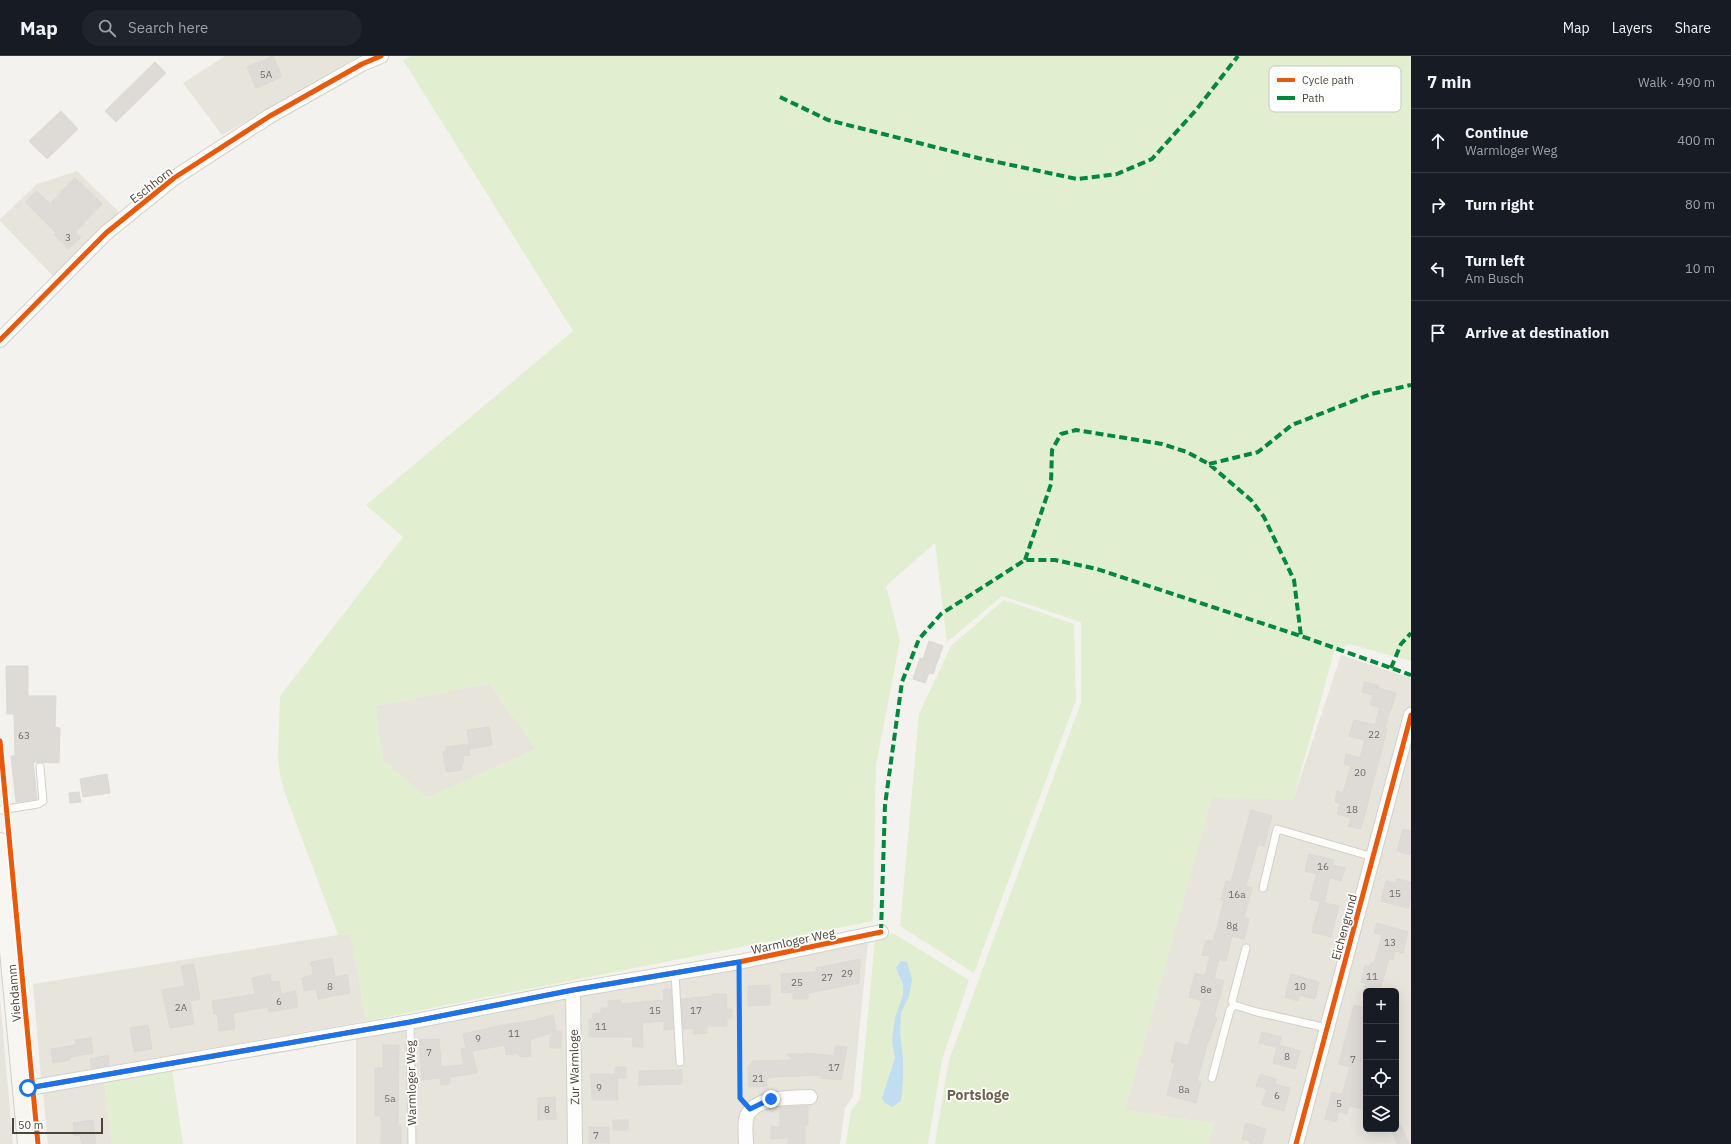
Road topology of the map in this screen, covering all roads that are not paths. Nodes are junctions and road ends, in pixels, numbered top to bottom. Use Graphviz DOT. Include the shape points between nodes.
graph roads {
  1 [pos="381,56"];
  2 [pos="0,340"];
  3 [pos="1411,715"];
  4 [pos="40,767"];
  5 [pos="0,810"];
  6 [pos="0,843"];
  7 [pos="1373,857"];
  8 [pos="1263,888"];
  9 [pos="881,932"];
  10 [pos="1246,948"];
  11 [pos="675,973"];
  12 [pos="573,990"];
  13 [pos="1234,1005"];
  14 [pos="410,1022"];
  15 [pos="1327,1028"];
  16 [pos="680,1062"];
  17 [pos="1212,1078"];
  18 [pos="22,1089"];
  19 [pos="810,1097"];
  20 [pos="28,1144"];
  21 [pos="412,1144"];
  22 [pos="575,1144"];
  23 [pos="746,1144"];
  24 [pos="1296,1144"];
  1 -- 2 [label="street, Eschhorn" via="270,116 174,178 106,234"];
  3 -- 7 [label="street, Eichengrund"];
  4 -- 5 [label="lane" via="43,801"];
  6 -- 18 [label="main road, Viehdamm"];
  7 -- 8 [label="lane" via="1277,829"];
  7 -- 15 [label="street, Eichengrund"];
  9 -- 11 [label="street, Warmloger Weg"];
  10 -- 13 [label="lane" via="1232,1001"];
  11 -- 12 [label="street, Warmloger Weg"];
  11 -- 16 [label="lane"];
  12 -- 14 [label="street, Warmloger Weg"];
  12 -- 22 [label="street, Zur Warmloge"];
  13 -- 15 [label="lane"];
  13 -- 17 [label="lane" via="1230,1010"];
  14 -- 18 [label="street, Warmloger Weg"];
  14 -- 21 [label="lane, Warmloger Weg"];
  15 -- 24 [label="street, Eichengrund"];
  18 -- 20 [label="main road, Viehdamm"];
  19 -- 23 [label="street" via="771,1099 750,1109 746,1118"];
}
